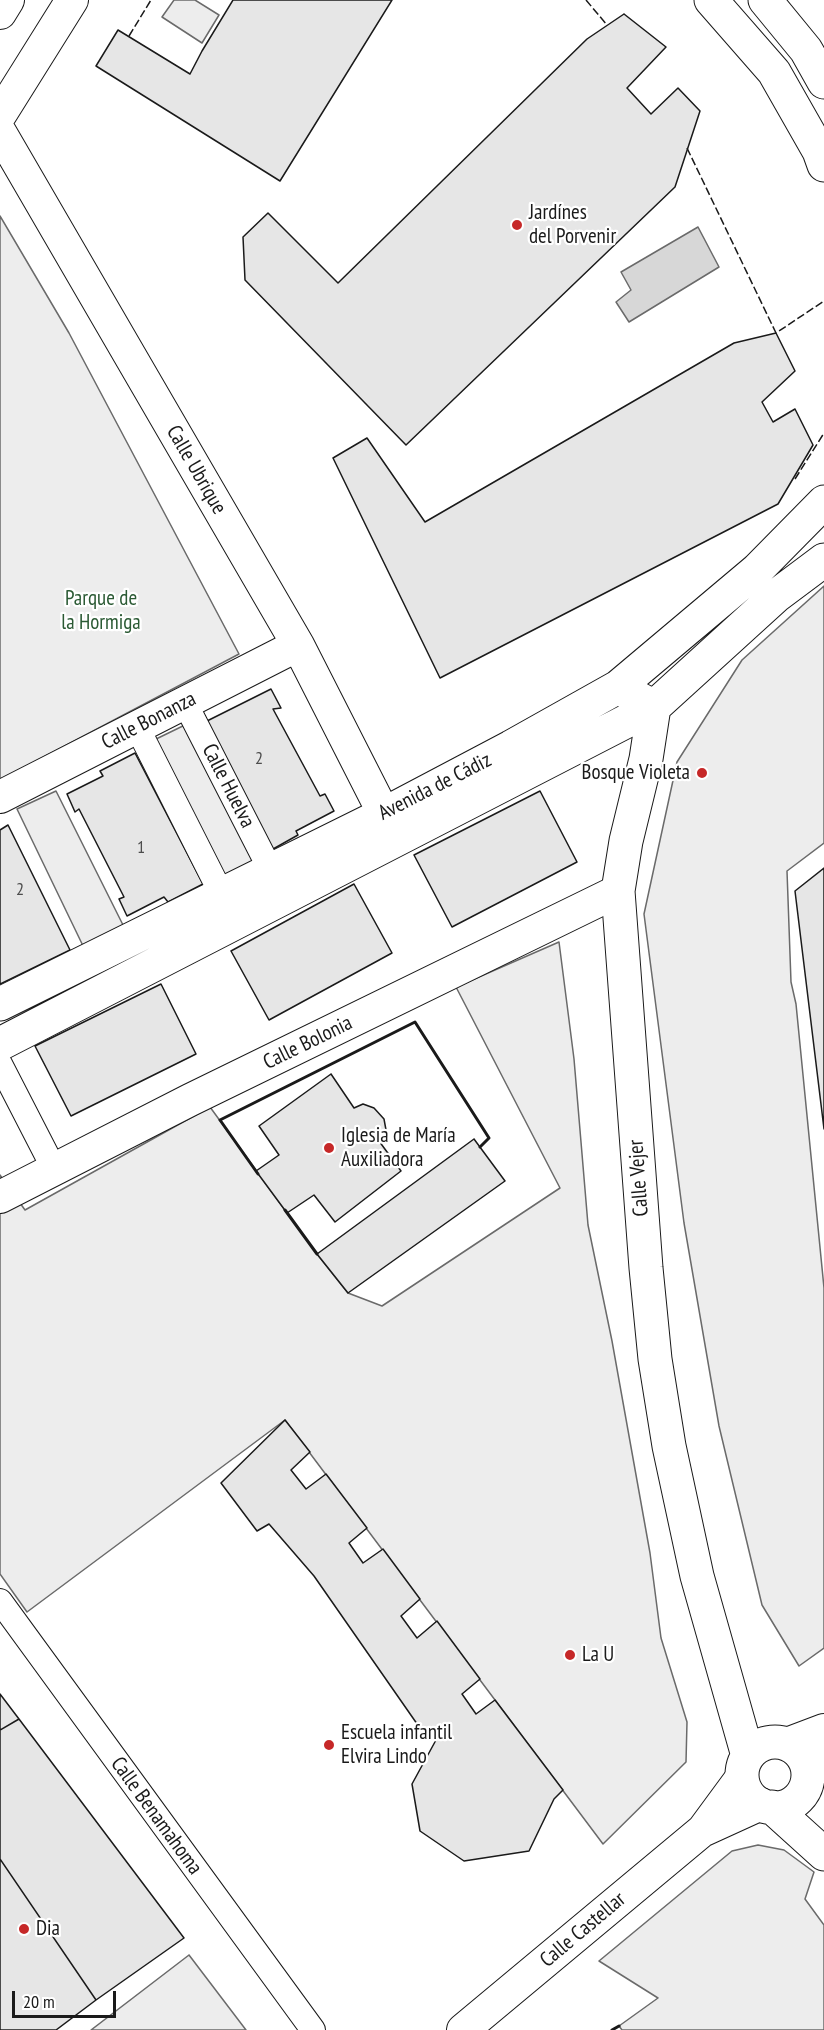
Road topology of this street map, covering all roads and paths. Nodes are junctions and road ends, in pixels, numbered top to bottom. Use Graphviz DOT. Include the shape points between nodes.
graph roads {
  1 [pos="8,0"];
  2 [pos="72,0"];
  3 [pos="711,0"];
  4 [pos="765,0"];
  5 [pos="0,13"];
  6 [pos="824,82"];
  7 [pos="0,115"];
  8 [pos="0,132"];
  9 [pos="824,165"];
  10 [pos="824,502"];
  11 [pos="824,560"];
  12 [pos="683,632"];
  13 [pos="298,645"];
  14 [pos="618,687"];
  15 [pos="185,703"];
  16 [pos="654,707"];
  17 [pos="137,727"];
  18 [pos="0,797"];
  19 [pos="384,814"];
  20 [pos="270,869"];
  21 [pos="618,891"];
  22 [pos="221,894"];
  23 [pos="0,1004"];
  24 [pos="0,1044"];
  25 [pos="0,1064"];
  26 [pos="54,1170"];
  27 [pos="0,1197"];
  28 [pos="0,1601"];
  29 [pos="824,1730"];
  30 [pos="763,1755"];
  31 [pos="813,1771"];
  32 [pos="766,1806"];
  33 [pos="703,1830"];
  34 [pos="824,1842"];
  35 [pos="824,1854"];
  36 [pos="313,2030"];
  37 [pos="463,2030"];
  1 -- 5 [label="street"];
  2 -- 7 [label="street"];
  3 -- 9 [label="street" via="774,72"];
  4 -- 6 [label="street" via="806,50"];
  8 -- 13 [label="street, Calle Ubrique"];
  10 -- 12 [label="street, Avenida de Cádiz" via="757,570"];
  11 -- 16 [label="street, Avenida de Cádiz" via="776,596"];
  12 -- 14 [label="street, Avenida de Cádiz"];
  12 -- 16 [label="street, Calle Vejer" via="664,661"];
  13 -- 15 [label="street, Calle Bonanza"];
  13 -- 19 [label="street, Calle Ubrique"];
  14 -- 16 [label="street"];
  14 -- 19 [label="street, Avenida de Cádiz"];
  15 -- 17 [label="street, Calle Bonanza"];
  15 -- 20 [label="street, Calle Huelva"];
  16 -- 21 [label="street, Calle Vejer"];
  16 -- 24 [label="street, Avenida de Cádiz"];
  17 -- 18 [label="street, Calle Bonanza"];
  17 -- 22 [label="street"];
  19 -- 20 [label="street, Avenida de Cádiz"];
  20 -- 22 [label="street, Avenida de Cádiz"];
  21 -- 26 [label="street, Calle Bolonia"];
  21 -- 30 [label="street, Calle Vejer" via="646,1268 669,1446 697,1576 729,1686"];
  22 -- 23 [label="street, Avenida de Cádiz"];
  25 -- 26 [label="street"];
  26 -- 27 [label="street, Calle Bolonia"];
  28 -- 36 [label="street, Calle Benamahoma"];
  29 -- 30 [label="street"];
  30 -- 31 [label="street" via="796,1749"];
  30 -- 32 [label="street" via="745,1788 752,1798"];
  30 -- 33 [label="street, Calle Castellar"];
  31 -- 32 [label="street" via="801,1796 793,1803"];
  31 -- 34 [label="street"];
  32 -- 33 [label="street, Calle Castellar"];
  32 -- 35 [label="street"];
  33 -- 37 [label="street, Calle Castellar"];
}
